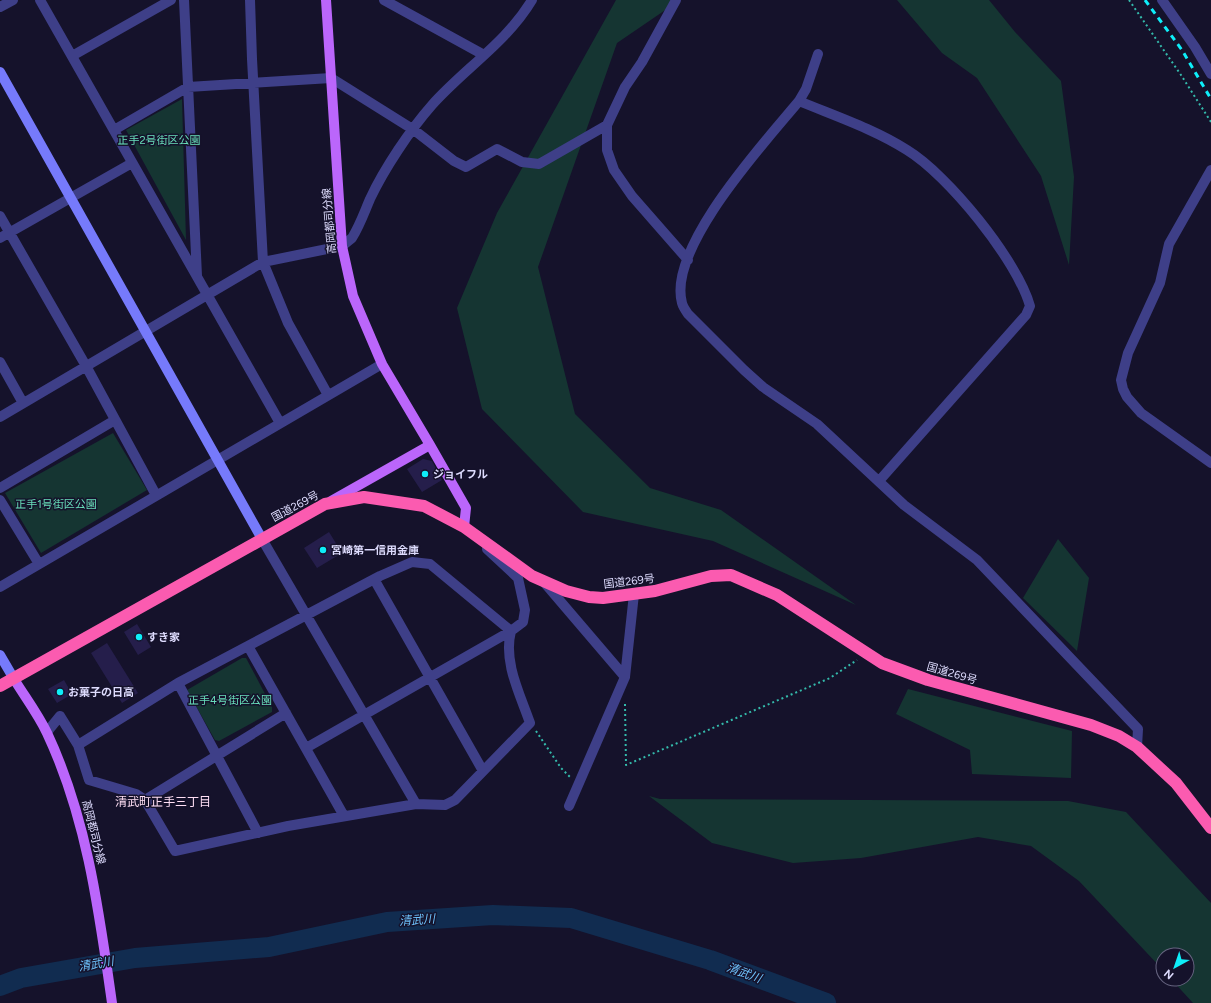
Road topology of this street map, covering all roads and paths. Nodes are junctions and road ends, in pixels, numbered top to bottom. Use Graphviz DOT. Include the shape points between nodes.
graph roads {
  1 [pos="13,0"];
  2 [pos="40,0"];
  3 [pos="171,0"];
  4 [pos="184,0"];
  5 [pos="250,0"];
  6 [pos="326,0"];
  7 [pos="384,0"];
  8 [pos="532,0"];
  9 [pos="676,0"];
  10 [pos="1129,0"];
  11 [pos="1162,0"];
  12 [pos="0,7"];
  13 [pos="818,54"];
  14 [pos="484,55"];
  15 [pos="72,56"];
  16 [pos="0,72"];
  17 [pos="1211,74"];
  18 [pos="331,78"];
  19 [pos="253,84"];
  20 [pos="188,87"];
  21 [pos="799,101"];
  22 [pos="1211,122"];
  23 [pos="607,125"];
  24 [pos="114,130"];
  25 [pos="414,130"];
  26 [pos="132,162"];
  27 [pos="1211,170"];
  28 [pos="71,198"];
  29 [pos="0,216"];
  30 [pos="10,233"];
  31 [pos="0,238"];
  32 [pos="342,246"];
  33 [pos="688,260"];
  34 [pos="263,262"];
  35 [pos="197,278"];
  36 [pos="207,295"];
  37 [pos="146,331"];
  38 [pos="0,362"];
  39 [pos="382,364"];
  40 [pos="86,366"];
  41 [pos="328,395"];
  42 [pos="23,403"];
  43 [pos="0,417"];
  44 [pos="115,420"];
  45 [pos="280,423"];
  46 [pos="430,445"];
  47 [pos="218,459"];
  48 [pos="1211,463"];
  49 [pos="879,481"];
  50 [pos="0,488"];
  51 [pos="156,496"];
  52 [pos="0,500"];
  53 [pos="325,504"];
  54 [pos="464,527"];
  55 [pos="262,538"];
  56 [pos="39,564"];
  57 [pos="374,579"];
  58 [pos="543,581"];
  59 [pos="0,588"];
  60 [pos="634,594"];
  61 [pos="306,615"];
  62 [pos="511,631"];
  63 [pos="248,646"];
  64 [pos="866,653"];
  65 [pos="0,655"];
  66 [pos="431,677"];
  67 [pos="625,677"];
  68 [pos="14,679"];
  69 [pos="178,683"];
  70 [pos="0,686"];
  71 [pos="625,699"];
  72 [pos="286,713"];
  73 [pos="364,714"];
  74 [pos="530,723"];
  75 [pos="47,732"];
  76 [pos="78,745"];
  77 [pos="1138,747"];
  78 [pos="306,748"];
  79 [pos="217,756"];
  80 [pos="483,771"];
  81 [pos="578,785"];
  82 [pos="145,800"];
  83 [pos="416,804"];
  84 [pos="569,806"];
  85 [pos="344,816"];
  86 [pos="1211,828"];
  87 [pos="258,833"];
  88 [pos="112,1003"];
  1 -- 12 [label="street"];
  2 -- 15 [label="street"];
  3 -- 15 [label="street"];
  4 -- 20 [label="street"];
  5 -- 19 [label="street"];
  6 -- 18 [label="main road, 高岡都司分線"];
  7 -- 14 [label="street"];
  8 -- 14 [label="street" via="523,16"];
  9 -- 23 [label="street" via="642,62 625,87"];
  10 -- 22 [label="path"];
  11 -- 17 [label="street"];
  13 -- 21 [label="street"];
  14 -- 25 [label="street" via="431,106"];
  15 -- 24 [label="street"];
  16 -- 28 [label="street"];
  18 -- 19 [label="street"];
  18 -- 25 [label="street"];
  18 -- 32 [label="main road, 高岡都司分線"];
  19 -- 20 [label="street"];
  19 -- 34 [label="street"];
  20 -- 24 [label="street"];
  20 -- 35 [label="street"];
  21 -- 33 [label="street" via="736,177 707,219"];
  21 -- 49 [label="street" via="870,130 908,150 924,162 942,178 1008,259 1026,291 1030,306 1026,315"];
  23 -- 25 [label="street" via="539,164 522,162 497,149 466,167 454,161"];
  23 -- 33 [label="street" via="606,150 614,170 632,196"];
  24 -- 26 [label="street"];
  25 -- 32 [label="street" via="389,166 352,238"];
  26 -- 28 [label="street"];
  26 -- 35 [label="street"];
  27 -- 48 [label="street" via="1169,244 1160,284 1128,353 1121,380 1127,398 1142,413"];
  28 -- 30 [label="street"];
  28 -- 37 [label="street"];
  29 -- 30 [label="street"];
  30 -- 31 [label="street"];
  30 -- 40 [label="street"];
  32 -- 34 [label="street"];
  32 -- 39 [label="main road, 高岡都司分線" via="353,296"];
  33 -- 49 [label="street" via="681,290 682,304 688,314 744,370 817,424"];
  34 -- 36 [label="street"];
  34 -- 41 [label="street" via="288,323"];
  35 -- 36 [label="street"];
  36 -- 37 [label="street"];
  36 -- 45 [label="street"];
  37 -- 40 [label="street"];
  37 -- 47 [label="street"];
  38 -- 42 [label="street"];
  39 -- 41 [label="street"];
  39 -- 46 [label="main road, 高岡都司分線"];
  40 -- 42 [label="street"];
  40 -- 44 [label="street"];
  41 -- 45 [label="street"];
  42 -- 43 [label="street"];
  44 -- 50 [label="street"];
  44 -- 51 [label="street"];
  45 -- 47 [label="street"];
  46 -- 53 [label="main road"];
  46 -- 54 [label="main road, 高岡都司分線" via="466,508"];
  47 -- 51 [label="street"];
  47 -- 55 [label="street"];
  49 -- 77 [label="street" via="904,505 978,560 1138,730"];
  51 -- 56 [label="street"];
  52 -- 56 [label="street"];
  53 -- 54 [label="highway, 国道269号" via="364,497 424,506"];
  53 -- 55 [label="highway, 国道269号"];
  54 -- 58 [label="highway, 国道269号" via="532,576"];
  54 -- 62 [label="street" via="518,578 525,610 523,622"];
  55 -- 61 [label="street"];
  55 -- 68 [label="highway, 国道269号"];
  56 -- 59 [label="street"];
  57 -- 61 [label="street"];
  57 -- 62 [label="street" via="412,562 430,564"];
  57 -- 66 [label="street"];
  58 -- 60 [label="highway, 国道269号" via="589,597"];
  58 -- 67 [label="street"];
  60 -- 64 [label="highway, 国道269号" via="711,576 731,575 777,594"];
  60 -- 67 [label="street"];
  61 -- 63 [label="street"];
  61 -- 73 [label="street"];
  62 -- 66 [label="street"];
  62 -- 74 [label="street" via="508,642 510,663"];
  63 -- 69 [label="street"];
  63 -- 72 [label="street"];
  64 -- 71 [label="path" via="830,678 626,765"];
  64 -- 77 [label="highway, 国道269号" via="882,663 928,680 1091,725"];
  65 -- 68 [label="street"];
  66 -- 73 [label="street"];
  66 -- 80 [label="street"];
  67 -- 81 [label="street"];
  68 -- 70 [label="highway, 国道269号"];
  68 -- 75 [label="main road, 高岡都司分線"];
  69 -- 76 [label="street"];
  69 -- 79 [label="street"];
  72 -- 78 [label="street"];
  72 -- 79 [label="street"];
  73 -- 78 [label="street"];
  73 -- 83 [label="street"];
  74 -- 80 [label="street"];
  74 -- 81 [label="path" via="560,768"];
  75 -- 76 [label="street" via="60,716"];
  75 -- 88 [label="main road, 高岡都司分線" via="73,796 95,886"];
  76 -- 82 [label="street" via="89,780 136,794"];
  77 -- 86 [label="highway, 国道269号" via="1176,783"];
  78 -- 85 [label="street"];
  79 -- 82 [label="street"];
  79 -- 87 [label="street"];
  80 -- 83 [label="street" via="455,800 445,805"];
  81 -- 84 [label="street"];
  82 -- 87 [label="street" via="175,851"];
  83 -- 85 [label="street"];
  85 -- 87 [label="street"];
}
